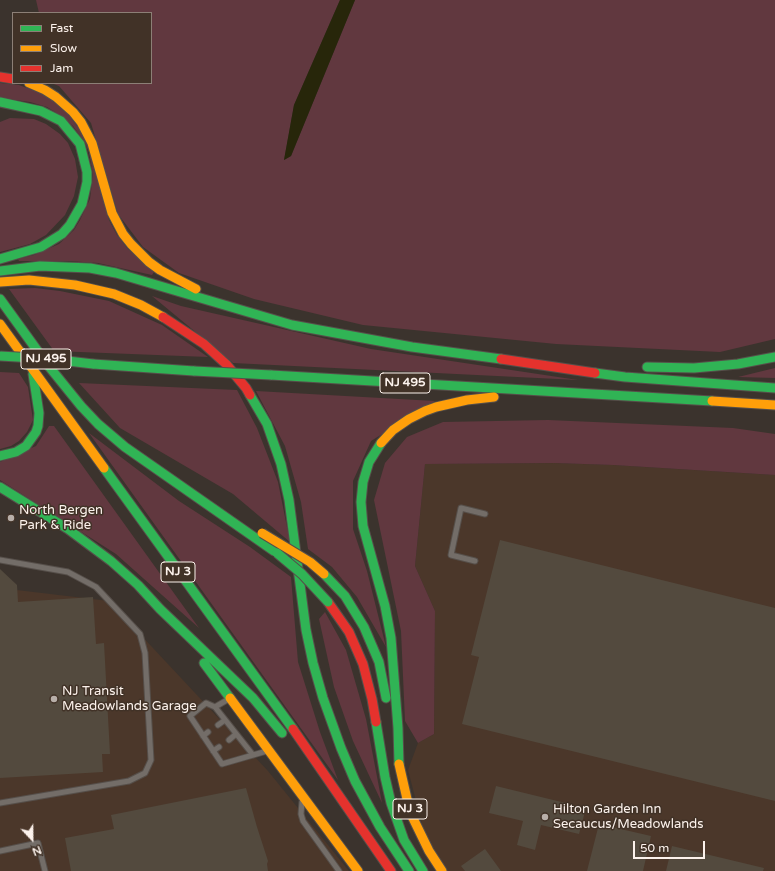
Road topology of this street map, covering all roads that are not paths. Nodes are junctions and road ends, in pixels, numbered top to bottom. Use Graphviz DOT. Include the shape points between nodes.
graph roads {
  1 [pos="0,78"];
  2 [pos="12,79"];
  3 [pos="31,84"];
  4 [pos="0,102"];
  5 [pos="29,109"];
  6 [pos="0,112"];
  7 [pos="0,259"];
  8 [pos="0,271"];
  9 [pos="0,282"];
  10 [pos="0,299"];
  11 [pos="250,312"];
  12 [pos="0,324"];
  13 [pos="344,334"];
  14 [pos="461,344"];
  15 [pos="0,356"];
  16 [pos="775,357"];
  17 [pos="93,364"];
  18 [pos="17,367"];
  19 [pos="639,367"];
  20 [pos="32,369"];
  21 [pos="775,388"];
  22 [pos="539,391"];
  23 [pos="775,405"];
  24 [pos="0,456"];
  25 [pos="0,487"];
  26 [pos="205,502"];
  27 [pos="485,514"];
  28 [pos="0,560"];
  29 [pos="475,561"];
  30 [pos="186,633"];
  31 [pos="230,698"];
  32 [pos="215,707"];
  33 [pos="225,720"];
  34 [pos="218,725"];
  35 [pos="208,732"];
  36 [pos="236,734"];
  37 [pos="203,736"];
  38 [pos="287,738"];
  39 [pos="229,740"];
  40 [pos="219,747"];
  41 [pos="269,750"];
  42 [pos="296,750"];
  43 [pos="213,751"];
  44 [pos="253,755"];
  45 [pos="399,764"];
  46 [pos="325,775"];
  47 [pos="303,797"];
  48 [pos="0,803"];
  49 [pos="0,851"];
  50 [pos="45,871"];
  51 [pos="339,871"];
  52 [pos="358,871"];
  53 [pos="391,871"];
  54 [pos="409,871"];
  55 [pos="423,871"];
  56 [pos="442,871"];
  1 -- 2 [label="main road"];
  3 -- 11 [label="main road" via="56,97 81,122 92,143 112,213 123,234 139,253 160,270 188,285"];
  4 -- 5 [label="main road"];
  5 -- 6 [label="main road"];
  5 -- 7 [label="main road" via="41,111 61,121 74,136 84,152 87,182 82,204 62,234 41,247"];
  8 -- 11 [label="main road" via="40,266 77,267 108,272"];
  9 -- 54 [label="main road" via="51,281 114,294 141,305 191,334 215,354 254,400 273,438 284,477 306,630 323,698 355,781"];
  10 -- 26 [label="main road, NJ 3" via="47,364 98,424 125,447"];
  11 -- 13 [label="main road" via="305,328"];
  12 -- 20 [label="main road, NJ 3"];
  13 -- 14 [label="main road"];
  13 -- 21 [label="main road" via="412,347 618,376"];
  15 -- 17 [label="main road, NJ 495, bridge"];
  16 -- 19 [label="main road" via="710,367"];
  17 -- 18 [label="main road, bridge" via="55,368"];
  17 -- 22 [label="main road, NJ 495, bridge"];
  20 -- 24 [label="main road" via="39,413 36,432 26,446 16,452"];
  20 -- 46 [label="main road, NJ 3"];
  22 -- 23 [label="main road, NJ 495"];
  22 -- 45 [label="main road" via="467,400 425,411 401,424 386,437 369,462 363,482 361,513 391,638"];
  25 -- 30 [label="main road" via="97,550 138,585"];
  26 -- 45 [label="main road, NJ 3, bridge" via="310,562 338,587 358,616 374,649 382,676"];
  26 -- 55 [label="main road, NJ 3, bridge" via="302,574 328,602 349,632 361,660 372,699 391,803 404,840"];
  27 -- 29 [label="lane" via="461,508 451,555"];
  28 -- 48 [label="lane" via="68,572 96,587 140,634 145,653 151,760 146,773 129,781"];
  30 -- 31 [label="main road" via="198,656"];
  30 -- 38 [label="main road" via="253,698"];
  31 -- 32 [label="lane"];
  31 -- 41 [label="main road"];
  32 -- 33 [label="lane"];
  32 -- 37 [label="lane" via="206,703 190,716"];
  33 -- 34 [label="lane"];
  33 -- 36 [label="lane"];
  35 -- 37 [label="lane"];
  36 -- 39 [label="lane"];
  36 -- 44 [label="lane"];
  37 -- 43 [label="lane"];
  40 -- 43 [label="lane"];
  41 -- 44 [label="lane"];
  41 -- 47 [label="main road"];
  42 -- 46 [label="main road"];
  43 -- 44 [label="lane" via="222,764"];
  45 -- 56 [label="main road, NJ 3" via="410,812"];
  46 -- 53 [label="main road, NJ 3"];
  47 -- 51 [label="lane" via="303,821"];
  47 -- 52 [label="main road"];
  49 -- 50 [label="lane" via="38,843"];
}
